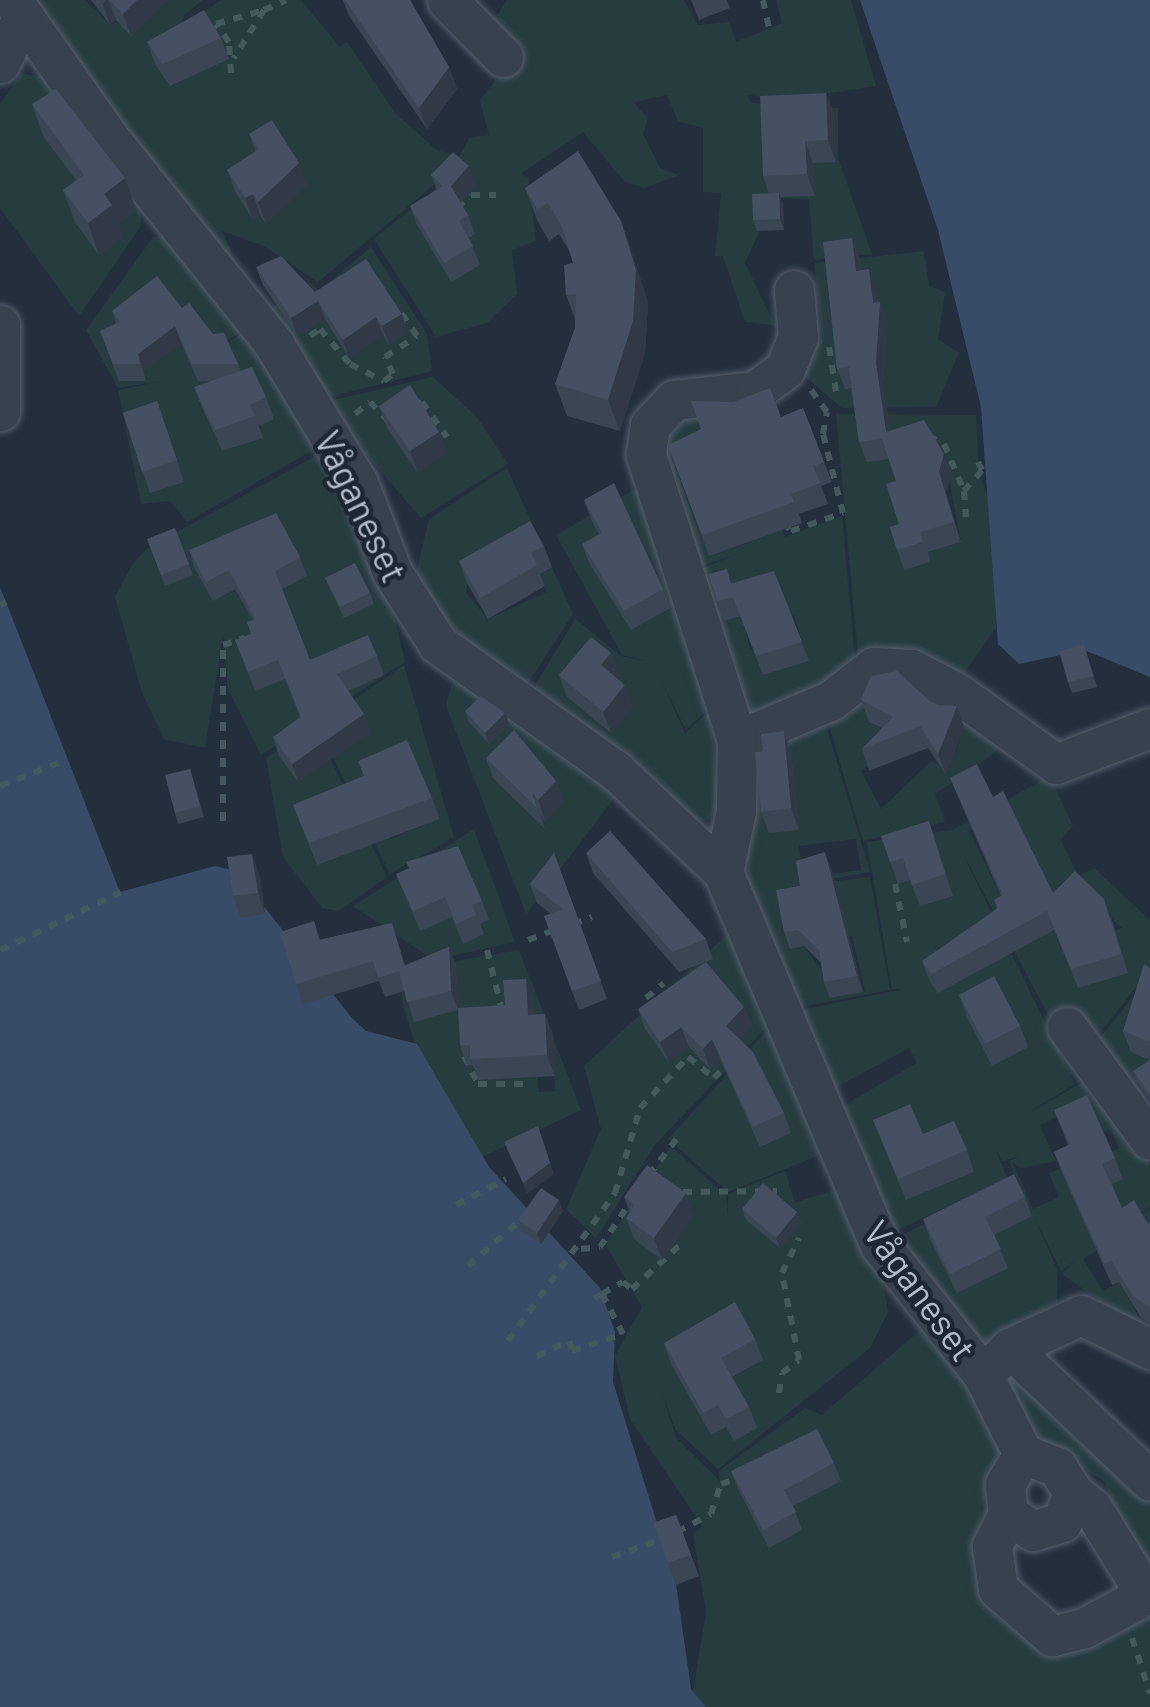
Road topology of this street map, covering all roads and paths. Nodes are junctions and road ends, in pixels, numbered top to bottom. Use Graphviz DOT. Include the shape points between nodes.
graph roads {
  1 [pos="286,0"];
  2 [pos="447,0"];
  3 [pos="763,0"];
  4 [pos="16,10"];
  5 [pos="264,10"];
  6 [pos="770,32"];
  7 [pos="503,57"];
  8 [pos="234,58"];
  9 [pos="0,63"];
  10 [pos="231,73"];
  11 [pos="496,195"];
  12 [pos="449,215"];
  13 [pos="794,290"];
  14 [pos="395,304"];
  15 [pos="0,325"];
  16 [pos="310,336"];
  17 [pos="817,393"];
  18 [pos="0,411"];
  19 [pos="357,434"];
  20 [pos="447,437"];
  21 [pos="918,440"];
  22 [pos="978,462"];
  23 [pos="964,491"];
  24 [pos="776,506"];
  25 [pos="966,517"];
  26 [pos="245,638"];
  27 [pos="1150,728"];
  28 [pos="737,740"];
  29 [pos="66,760"];
  30 [pos="0,786"];
  31 [pos="223,821"];
  32 [pos="723,872"];
  33 [pos="895,884"];
  34 [pos="121,892"];
  35 [pos="592,917"];
  36 [pos="528,940"];
  37 [pos="907,942"];
  38 [pos="0,950"];
  39 [pos="487,950"];
  40 [pos="664,983"];
  41 [pos="646,998"];
  42 [pos="490,1023"];
  43 [pos="1067,1027"];
  44 [pos="463,1043"];
  45 [pos="737,1055"];
  46 [pos="528,1084"];
  47 [pos="678,1137"];
  48 [pos="1150,1140"];
  49 [pos="506,1179"];
  50 [pos="674,1190"];
  51 [pos="777,1191"];
  52 [pos="456,1205"];
  53 [pos="532,1210"];
  54 [pos="799,1238"];
  55 [pos="682,1243"];
  56 [pos="581,1249"];
  57 [pos="468,1266"];
  58 [pos="602,1294"];
  59 [pos="586,1303"];
  60 [pos="508,1341"];
  61 [pos="1150,1349"];
  62 [pos="537,1356"];
  63 [pos="996,1362"];
  64 [pos="779,1393"];
  65 [pos="1023,1454"];
  66 [pos="741,1478"];
  67 [pos="1150,1481"];
  68 [pos="1073,1493"];
  69 [pos="1008,1514"];
  70 [pos="612,1557"];
  71 [pos="1121,1613"];
  72 [pos="1150,1693"];
  1 -- 5 [label="path"];
  2 -- 7 [label="street"];
  3 -- 6 [label="path"];
  4 -- 9 [label="street, Våganeset"];
  4 -- 32 [label="street, Våganeset" via="274,344 358,483 392,572 437,644 616,771"];
  5 -- 8 [label="path"];
  5 -- 8 [label="path" via="216,24"];
  8 -- 10 [label="path"];
  11 -- 12 [label="path" via="471,195"];
  13 -- 28 [label="street" via="798,337 784,369 755,391 674,400 650,425 646,454"];
  14 -- 16 [label="path" via="417,336 385,357 392,378 350,364 320,329"];
  15 -- 18 [label="street"];
  17 -- 24 [label="path" via="843,513 788,530"];
  19 -- 20 [label="path" via="351,418 370,402 386,425 422,402"];
  21 -- 23 [label="path" via="935,434"];
  22 -- 23 [label="path" via="982,470"];
  23 -- 25 [label="path"];
  26 -- 31 [label="path" via="223,645"];
  27 -- 28 [label="street" via="1056,764 958,693 911,669 874,667 830,701"];
  28 -- 32 [label="street" via="736,811"];
  29 -- 30 [label="path"];
  32 -- 63 [label="street, Våganeset" via="880,1245"];
  33 -- 37 [label="path"];
  34 -- 38 [label="path"];
  35 -- 36 [label="path"];
  39 -- 42 [label="path" via="506,1021"];
  40 -- 41 [label="path"];
  43 -- 48 [label="street"];
  44 -- 46 [label="path" via="478,1084"];
  45 -- 56 [label="path" via="714,1078 688,1057 640,1108 615,1193"];
  47 -- 56 [label="path" via="600,1246"];
  49 -- 52 [label="path"];
  50 -- 51 [label="path"];
  53 -- 57 [label="path"];
  54 -- 64 [label="path" via="782,1273 799,1360 782,1373"];
  55 -- 58 [label="path" via="632,1289 623,1282"];
  56 -- 60 [label="path"];
  58 -- 59 [label="path"];
  58 -- 62 [label="path" via="623,1334 572,1351 569,1341"];
  61 -- 63 [label="street, Våganeset" via="1082,1315"];
  63 -- 65 [label="street, Våganeset"];
  63 -- 67 [label="street, Våganeset"];
  65 -- 68 [label="street, Våganeset" via="1057,1467"];
  65 -- 69 [label="street" via="1005,1484"];
  66 -- 70 [label="path" via="721,1484 711,1514"];
  68 -- 69 [label="street" via="1062,1522 1034,1531"];
  68 -- 71 [label="street, Våganeset" via="1132,1566 1136,1600"];
  69 -- 71 [label="street" via="990,1570 1025,1618 1052,1636"];
  71 -- 72 [label="path"];
}
